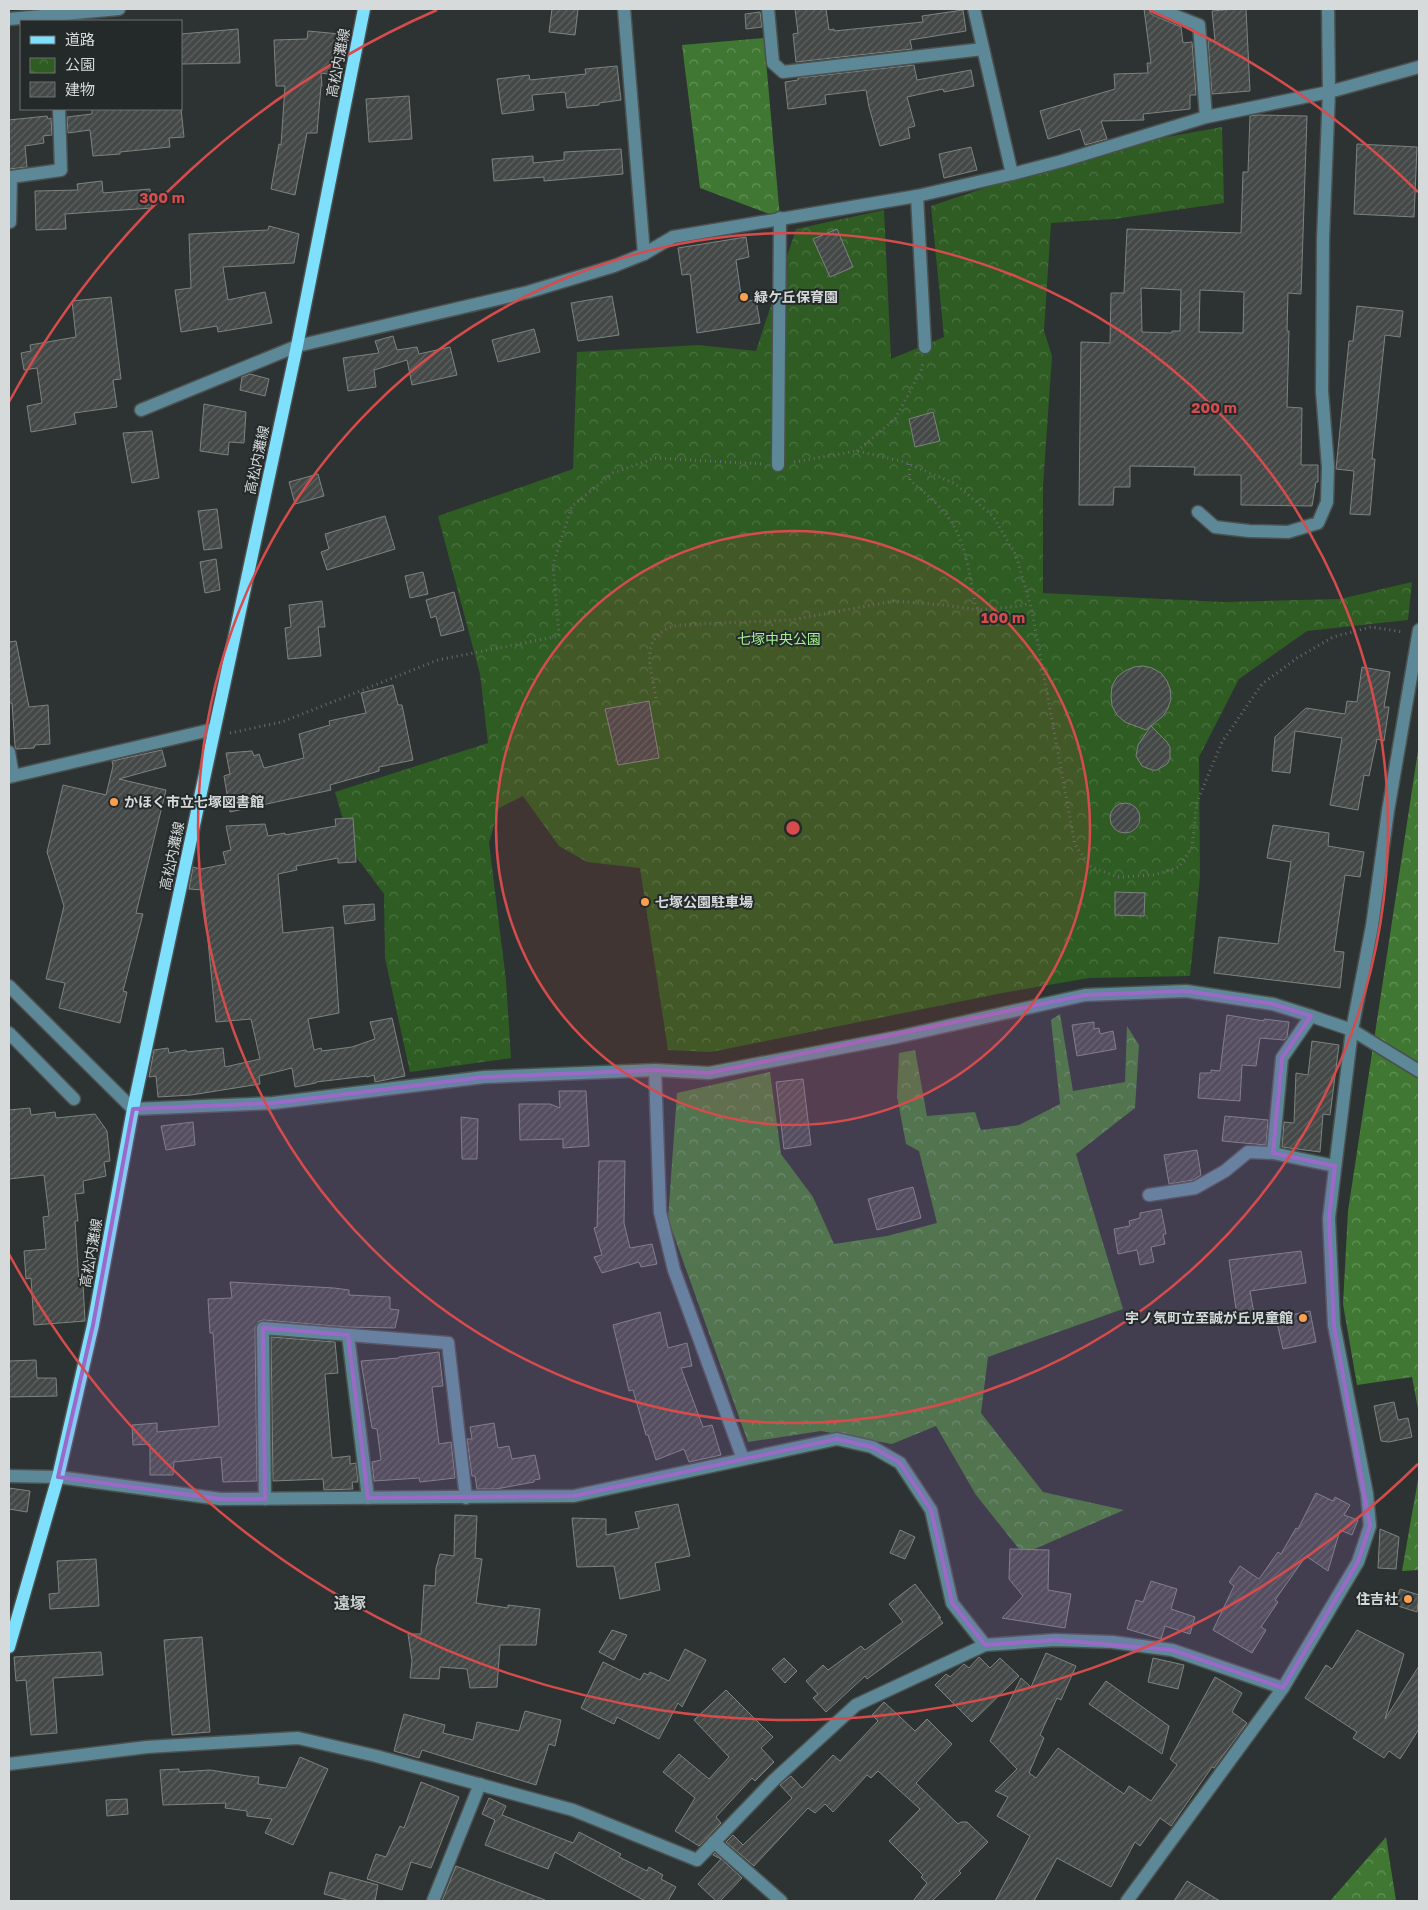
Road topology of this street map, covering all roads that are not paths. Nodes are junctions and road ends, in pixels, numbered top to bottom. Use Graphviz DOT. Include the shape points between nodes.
graph roads {
  1 [pos="119,9"];
  2 [pos="364,9"];
  3 [pos="624,9"];
  4 [pos="768,9"];
  5 [pos="974,9"];
  6 [pos="1158,9"];
  7 [pos="1328,9"];
  8 [pos="56,18"];
  9 [pos="9,19"];
  10 [pos="983,48"];
  11 [pos="1419,67"];
  12 [pos="1328,92"];
  13 [pos="59,110"];
  14 [pos="1206,117"];
  15 [pos="1012,174"];
  16 [pos="917,196"];
  17 [pos="780,218"];
  18 [pos="10,222"];
  19 [pos="644,254"];
  20 [pos="297,346"];
  21 [pos="925,348"];
  22 [pos="141,410"];
  23 [pos="778,465"];
  24 [pos="1198,512"];
  25 [pos="1419,632"];
  26 [pos="214,729"];
  27 [pos="9,752"];
  28 [pos="11,776"];
  29 [pos="11,993"];
  30 [pos="1311,1016"];
  31 [pos="1352,1030"];
  32 [pos="9,1033"];
  33 [pos="655,1070"];
  34 [pos="1419,1071"];
  35 [pos="74,1099"];
  36 [pos="132,1109"];
  37 [pos="1273,1153"];
  38 [pos="1335,1166"];
  39 [pos="1149,1195"];
  40 [pos="348,1335"];
  41 [pos="744,1459"];
  42 [pos="9,1476"];
  43 [pos="58,1476"];
  44 [pos="368,1498"];
  45 [pos="466,1498"];
  46 [pos="265,1499"];
  47 [pos="985,1645"];
  48 [pos="9,1647"];
  49 [pos="1283,1688"];
  50 [pos="9,1764"];
  51 [pos="480,1784"];
  52 [pos="714,1842"];
  53 [pos="433,1901"];
  54 [pos="781,1901"];
  55 [pos="1127,1901"];
  1 -- 8 [label="street"];
  2 -- 20 [label="main road, 高松内灘線"];
  3 -- 19 [label="street"];
  4 -- 10 [label="street" via="773,63 783,72"];
  5 -- 10 [label="street"];
  6 -- 14 [label="street" via="1199,25"];
  7 -- 12 [label="street"];
  8 -- 9 [label="street"];
  10 -- 15 [label="street"];
  11 -- 12 [label="street"];
  12 -- 14 [label="street"];
  12 -- 24 [label="street" via="1322,391 1328,467 1327,502 1318,523 1288,532 1215,527"];
  13 -- 18 [label="street" via="61,170 11,177"];
  14 -- 15 [label="street"];
  15 -- 16 [label="street"];
  16 -- 17 [label="street"];
  16 -- 21 [label="street"];
  17 -- 19 [label="street" via="672,237"];
  17 -- 23 [label="street"];
  19 -- 20 [label="street" via="528,292"];
  20 -- 22 [label="street"];
  20 -- 26 [label="main road, 高松内灘線"];
  25 -- 31 [label="street"];
  26 -- 28 [label="street"];
  26 -- 36 [label="main road, 高松内灘線"];
  27 -- 28 [label="street"];
  29 -- 36 [label="street"];
  30 -- 31 [label="street"];
  30 -- 33 [label="street" via="1273,1004 1186,991 1085,995 897,1037 709,1073"];
  30 -- 37 [label="street" via="1282,1058"];
  31 -- 34 [label="street"];
  31 -- 38 [label="street"];
  32 -- 35 [label="street"];
  33 -- 36 [label="street" via="484,1077 273,1103"];
  33 -- 41 [label="street" via="660,1212 674,1270"];
  36 -- 43 [label="main road, 高松内灘線" via="93,1325"];
  37 -- 38 [label="street"];
  37 -- 39 [label="street" via="1248,1152 1225,1171 1195,1188"];
  38 -- 49 [label="street" via="1329,1218 1334,1326 1367,1494 1370,1526 1358,1562"];
  40 -- 44 [label="street"];
  40 -- 45 [label="street" via="448,1343"];
  40 -- 46 [label="street" via="263,1328"];
  41 -- 45 [label="street" via="574,1496"];
  41 -- 47 [label="street" via="837,1439 872,1447 900,1463 931,1510 952,1603"];
  42 -- 43 [label="street"];
  43 -- 46 [label="street" via="220,1499"];
  43 -- 48 [label="main road, 高松内灘線"];
  44 -- 45 [label="street"];
  44 -- 46 [label="street"];
  47 -- 49 [label="street" via="1055,1640 1112,1642 1172,1650"];
  47 -- 52 [label="street" via="856,1705 774,1780"];
  49 -- 55 [label="street"];
  50 -- 51 [label="street" via="147,1747 298,1738"];
  51 -- 52 [label="street" via="573,1810 697,1860"];
  51 -- 53 [label="street"];
  52 -- 54 [label="street"];
}
